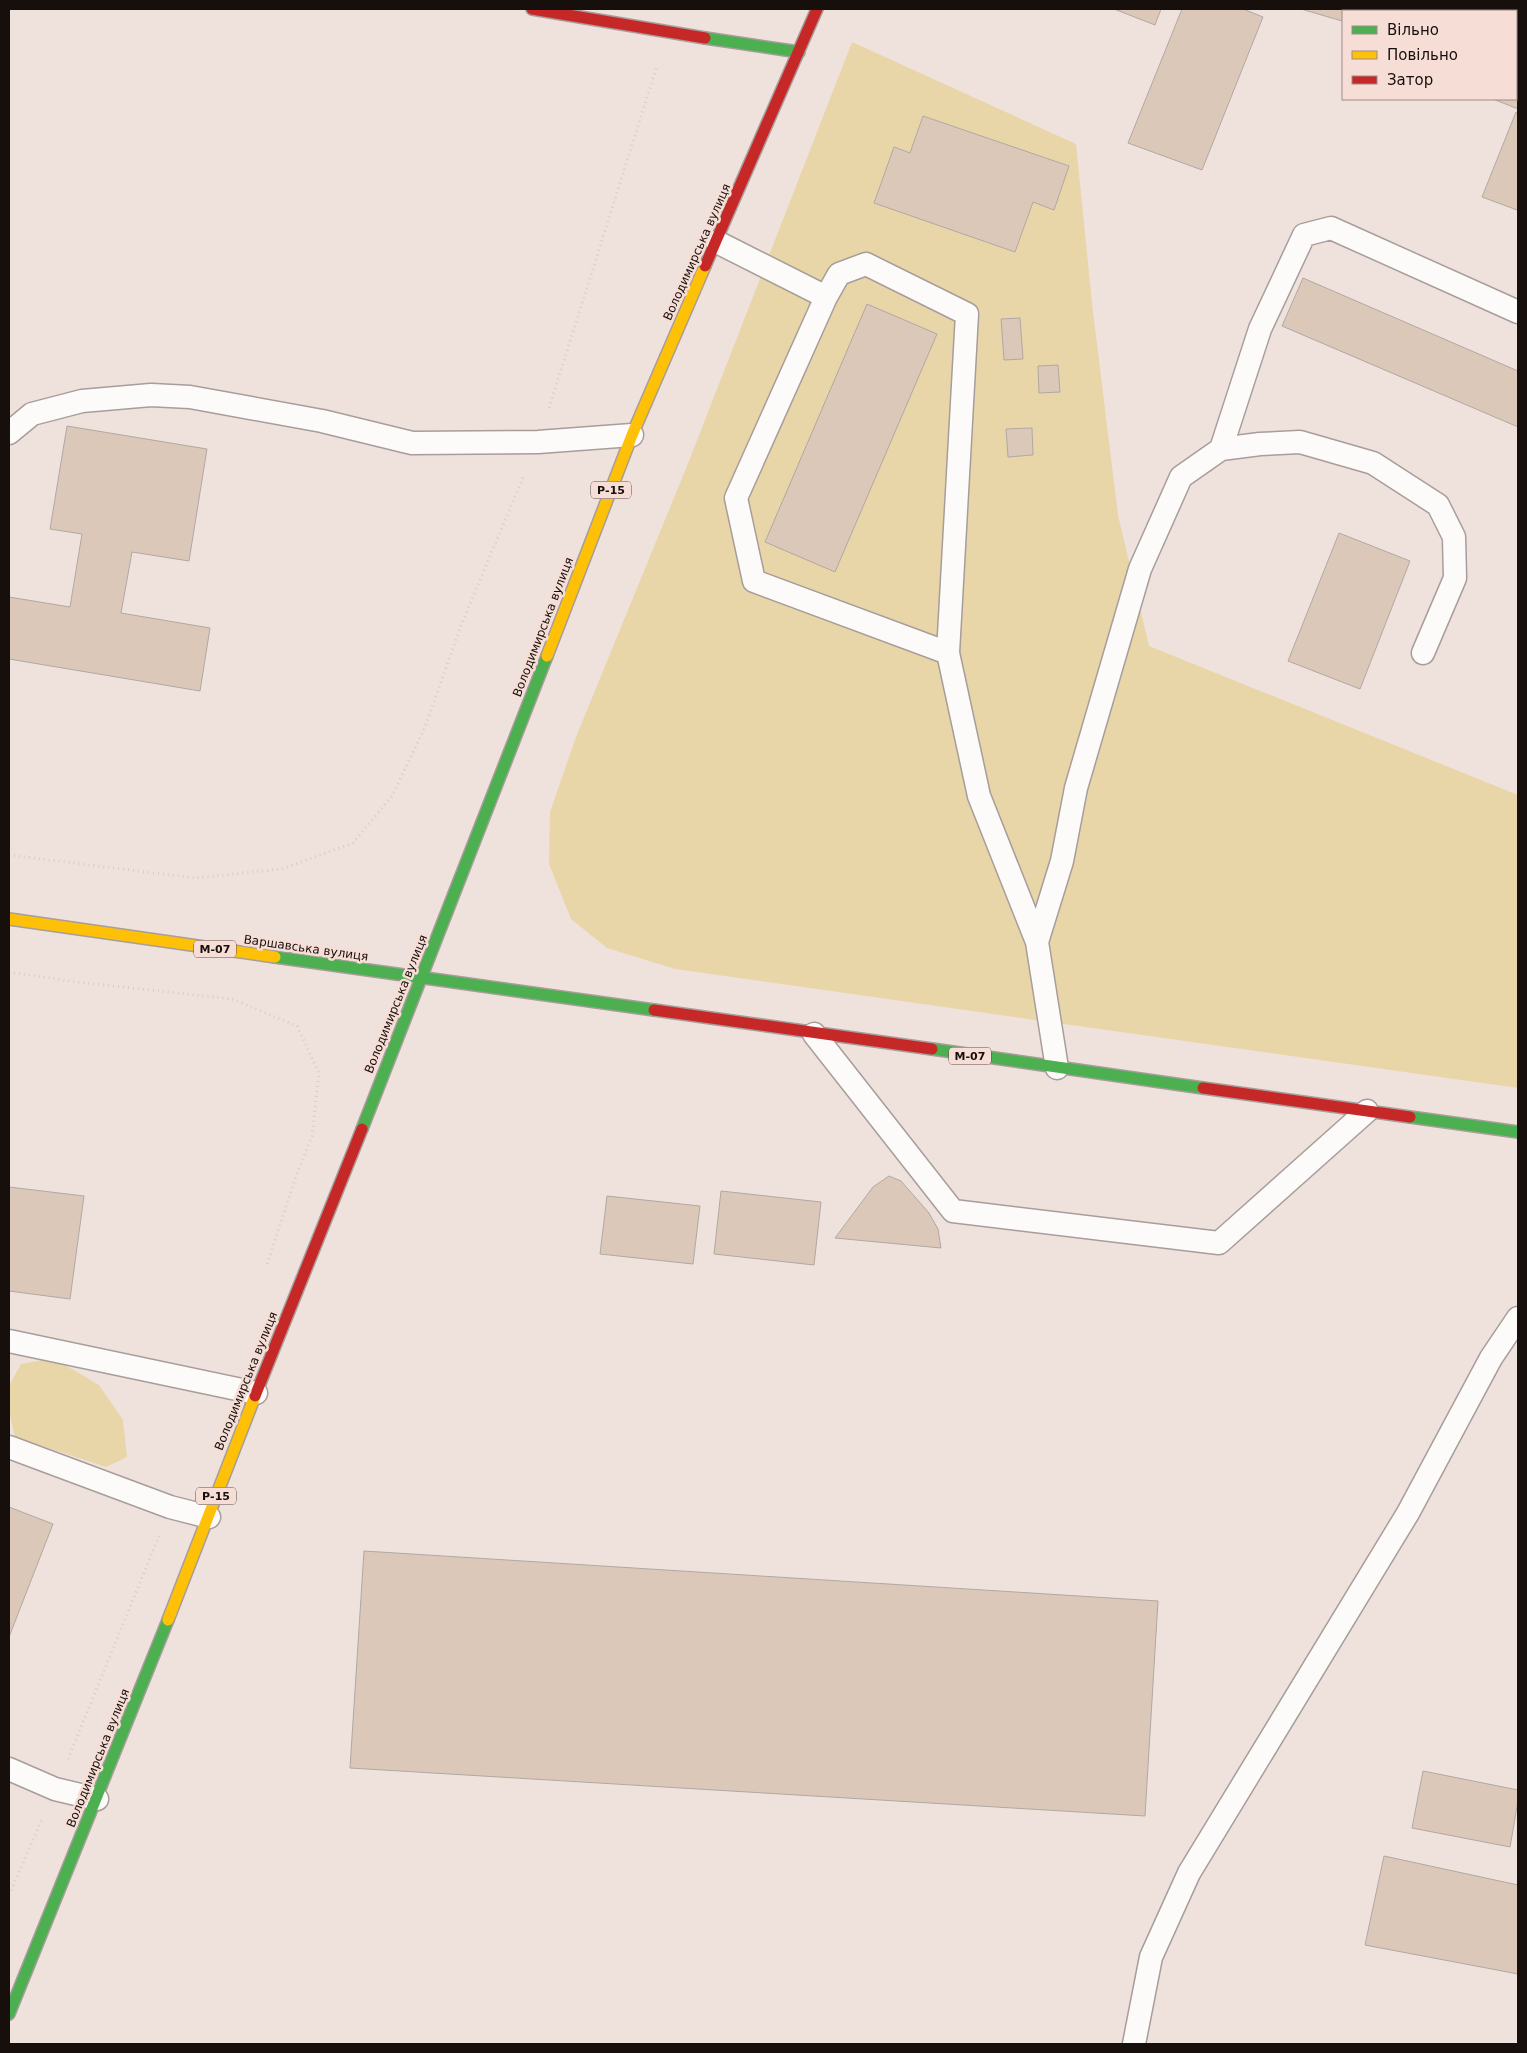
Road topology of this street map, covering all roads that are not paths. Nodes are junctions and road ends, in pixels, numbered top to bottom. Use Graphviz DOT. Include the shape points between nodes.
graph roads {
  1 [pos="532,9"];
  2 [pos="817,9"];
  3 [pos="800,52"];
  4 [pos="717,242"];
  5 [pos="826,297"];
  6 [pos="1518,312"];
  7 [pos="9,433"];
  8 [pos="632,435"];
  9 [pos="1221,450"];
  10 [pos="948,653"];
  11 [pos="1423,653"];
  12 [pos="9,919"];
  13 [pos="1037,942"];
  14 [pos="422,978"];
  15 [pos="814,1034"];
  16 [pos="1057,1068"];
  17 [pos="1367,1112"];
  18 [pos="1518,1132"];
  19 [pos="1518,1318"];
  20 [pos="9,1341"];
  21 [pos="256,1393"];
  22 [pos="9,1448"];
  23 [pos="208,1517"];
  24 [pos="9,1769"];
  25 [pos="97,1799"];
  26 [pos="9,2014"];
  27 [pos="1134,2044"];
  1 -- 3 [label="main road"];
  2 -- 3 [label="main road, Володимирська вулиця / Р-15"];
  3 -- 4 [label="main road, Володимирська вулиця / Р-15"];
  4 -- 5 [label="lane"];
  4 -- 8 [label="main road, Володимирська вулиця / Р-15"];
  5 -- 10 [label="lane" via="839,274 866,264 967,314"];
  5 -- 10 [label="lane" via="736,498 754,581"];
  6 -- 9 [label="lane" via="1331,228 1304,235 1260,329"];
  7 -- 8 [label="lane" via="32,414 74,403 151,396 190,398 322,421 412,443 538,442"];
  8 -- 14 [label="main road, Володимирська вулиця / Р-15"];
  9 -- 11 [label="lane" via="1300,442 1373,463 1438,505 1454,537 1455,578"];
  9 -- 13 [label="lane" via="1181,477 1140,569 1076,788 1062,860"];
  10 -- 13 [label="lane" via="979,796"];
  12 -- 14 [label="main road, Варшавська вулиця / М-07"];
  13 -- 16 [label="lane"];
  14 -- 15 [label="main road, М-07"];
  14 -- 21 [label="main road, Володимирська вулиця / Р-15"];
  15 -- 16 [label="main road, М-07"];
  15 -- 17 [label="lane" via="953,1211 1219,1243"];
  16 -- 17 [label="main road, М-07"];
  17 -- 18 [label="main road, М-07"];
  19 -- 27 [label="lane" via="1490,1358 1403,1521 1189,1873 1151,1957"];
  20 -- 21 [label="lane"];
  21 -- 23 [label="main road, Володимирська вулиця / Р-15"];
  22 -- 23 [label="lane" via="170,1507"];
  23 -- 25 [label="main road, Володимирська вулиця / Р-15"];
  24 -- 25 [label="lane" via="55,1789"];
  25 -- 26 [label="main road, Володимирська вулиця / Р-15"];
}
